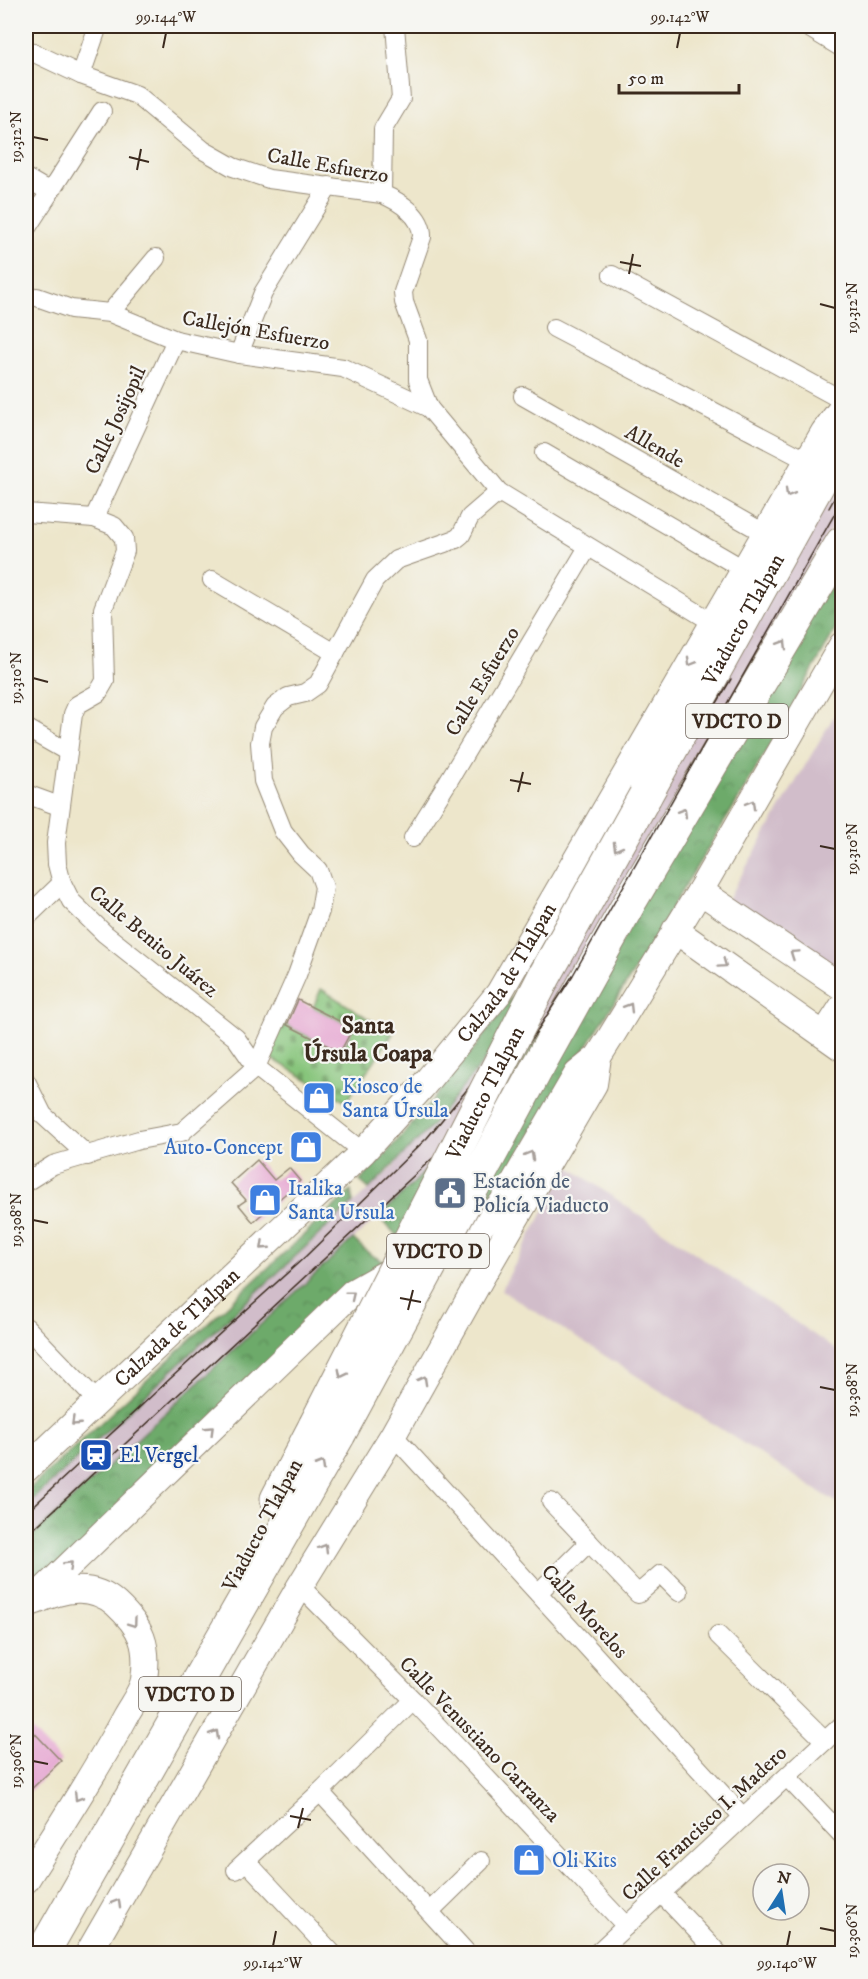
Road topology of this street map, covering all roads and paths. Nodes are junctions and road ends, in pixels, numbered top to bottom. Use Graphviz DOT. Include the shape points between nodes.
graph roads {
  1 [pos="98,26"];
  2 [pos="396,26"];
  3 [pos="806,26"];
  4 [pos="843,48"];
  5 [pos="26,49"];
  6 [pos="81,75"];
  7 [pos="102,111"];
  8 [pos="26,178"];
  9 [pos="329,186"];
  10 [pos="50,192"];
  11 [pos="382,194"];
  12 [pos="28,226"];
  13 [pos="156,258"];
  14 [pos="612,275"];
  15 [pos="37,297"];
  16 [pos="110,313"];
  17 [pos="554,328"];
  18 [pos="176,340"];
  19 [pos="239,354"];
  20 [pos="522,396"];
  21 [pos="843,400"];
  22 [pos="429,408"];
  23 [pos="843,408"];
  24 [pos="843,441"];
  25 [pos="544,453"];
  26 [pos="808,461"];
  27 [pos="499,492"];
  28 [pos="26,513"];
  29 [pos="94,518"];
  30 [pos="765,534"];
  31 [pos="843,543"];
  32 [pos="588,547"];
  33 [pos="745,570"];
  34 [pos="213,580"];
  35 [pos="714,623"];
  36 [pos="843,645"];
  37 [pos="335,653"];
  38 [pos="26,728"];
  39 [pos="68,752"];
  40 [pos="26,794"];
  41 [pos="59,806"];
  42 [pos="413,838"];
  43 [pos="62,883"];
  44 [pos="700,891"];
  45 [pos="26,918"];
  46 [pos="675,930"];
  47 [pos="843,987"];
  48 [pos="843,1007"];
  49 [pos="833,1041"];
  50 [pos="598,1057"];
  51 [pos="256,1066"];
  52 [pos="26,1081"];
  53 [pos="363,1152"];
  54 [pos="88,1156"];
  55 [pos="28,1176"];
  56 [pos="26,1327"];
  57 [pos="97,1401"];
  58 [pos="327,1430"];
  59 [pos="393,1435"];
  60 [pos="26,1469"];
  61 [pos="551,1502"];
  62 [pos="589,1542"];
  63 [pos="300,1586"];
  64 [pos="679,1592"];
  65 [pos="538,1593"];
  66 [pos="26,1606"];
  67 [pos="718,1635"];
  68 [pos="413,1700"];
  69 [pos="843,1725"];
  70 [pos="825,1741"];
  71 [pos="787,1777"];
  72 [pos="320,1792"];
  73 [pos="743,1817"];
  74 [pos="843,1835"];
  75 [pos="481,1861"];
  76 [pos="26,1880"];
  77 [pos="662,1893"];
  78 [pos="430,1911"];
  79 [pos="626,1926"];
  80 [pos="26,1936"];
  81 [pos="42,1953"];
  82 [pos="88,1953"];
  83 [pos="333,1953"];
  84 [pos="468,1953"];
  85 [pos="596,1953"];
  86 [pos="719,1953"];
  1 -- 6 [label="street"];
  2 -- 11 [label="street" via="401,99 383,129"];
  3 -- 4 [label="street"];
  5 -- 6 [label="street, Calle Esfuerzo"];
  6 -- 9 [label="street, Calle Esfuerzo" via="137,95 203,150 233,167 269,179"];
  7 -- 10 [label="street"];
  8 -- 10 [label="street"];
  9 -- 11 [label="street, Calle Esfuerzo"];
  9 -- 19 [label="street" via="263,293"];
  10 -- 12 [label="street"];
  11 -- 22 [label="street, Calle Esfuerzo" via="408,210 422,229 403,292 418,340 418,380"];
  13 -- 16 [label="street"];
  14 -- 21 [label="street"];
  15 -- 16 [label="street, Callejón Esfuerzo" via="70,309"];
  16 -- 18 [label="street, Callejón Esfuerzo"];
  17 -- 26 [label="street"];
  18 -- 19 [label="street, Callejón Esfuerzo"];
  18 -- 29 [label="street, Calle Josijopil"];
  19 -- 22 [label="street, Callejón Esfuerzo" via="343,368"];
  20 -- 30 [label="street, Allende"];
  22 -- 27 [label="street, Calle Esfuerzo"];
  23 -- 26 [label="main road, Calzada de Tlalpan"];
  24 -- 58 [label="highway, Viaducto Tlalpan / VDCTO D, one-way, bridge" via="544,977"];
  25 -- 33 [label="street"];
  26 -- 30 [label="main road, Calzada de Tlalpan, one-way"];
  27 -- 32 [label="street, Calle Esfuerzo"];
  27 -- 37 [label="street" via="470,517 456,539 396,560 375,580"];
  28 -- 29 [label="street"];
  29 -- 39 [label="street, Calle Benito Juárez" via="114,526 124,538 125,551 103,609 105,681 98,693 77,705"];
  30 -- 33 [label="main road, Calzada de Tlalpan"];
  58 -- 31 [label="highway, Viaducto Tlalpan / VDCTO D, one-way, bridge" via="632,898"];
  32 -- 35 [label="street, Calle Esfuerzo"];
  32 -- 42 [label="street, Calle Esfuerzo"];
  33 -- 35 [label="main road, Calzada de Tlalpan"];
  34 -- 37 [label="street"];
  35 -- 53 [label="main road, Calzada de Tlalpan, one-way" via="500,993"];
  44 -- 36 [label="main road, one-way"];
  37 -- 51 [label="street" via="318,684 275,707 263,727 263,781 283,831 318,870 324,887 320,911 297,975"];
  38 -- 39 [label="street"];
  39 -- 41 [label="street, Calle Benito Juárez"];
  40 -- 41 [label="street"];
  41 -- 43 [label="street, Calle Benito Juárez" via="56,843"];
  43 -- 45 [label="street"];
  43 -- 51 [label="street, Calle Benito Juárez" via="71,901 105,934 236,1038"];
  44 -- 46 [label="main road"];
  47 -- 44 [label="main road, one-way"];
  46 -- 49 [label="main road, one-way"];
  50 -- 46 [label="main road, one-way"];
  48 -- 49 [label="main road"];
  59 -- 50 [label="main road, one-way" via="594,1084"];
  66 -- 50 [label="main road, one-way" via="353,1292 415,1257 465,1243 502,1203 577,1074"];
  51 -- 53 [label="street, Calle Benito Juárez"];
  51 -- 54 [label="street" via="182,1132"];
  52 -- 54 [label="street" via="43,1115"];
  53 -- 57 [label="main road, Calzada de Tlalpan, one-way"];
  54 -- 55 [label="street"];
  56 -- 57 [label="street"];
  57 -- 60 [label="main road, Calzada de Tlalpan, one-way"];
  58 -- 80 [label="highway, Viaducto Tlalpan / VDCTO D" via="248,1554"];
  81 -- 58 [label="highway, Viaducto Tlalpan / VDCTO D, one-way"];
  63 -- 59 [label="main road, one-way"];
  59 -- 65 [label="street, Calle Morelos"];
  61 -- 62 [label="street"];
  62 -- 64 [label="street" via="638,1594 661,1574"];
  62 -- 65 [label="street"];
  63 -- 68 [label="street, Calle Venustiano Carranza"];
  82 -- 63 [label="main road, one-way"];
  65 -- 73 [label="street, Calle Morelos"];
  66 -- 76 [label="main road, one-way" via="54,1593 77,1589 95,1592 128,1615 143,1636 145,1656 144,1683 105,1754"];
  67 -- 70 [label="street"];
  68 -- 72 [label="street"];
  68 -- 79 [label="street, Calle Venustiano Carranza"];
  69 -- 70 [label="street, Calle Francisco I. Madero"];
  70 -- 71 [label="street, Calle Francisco I. Madero"];
  71 -- 73 [label="street, Calle Francisco I. Madero"];
  71 -- 74 [label="street"];
  72 -- 78 [label="street"];
  72 -- 83 [label="street" via="241,1866"];
  73 -- 77 [label="street, Calle Francisco I. Madero"];
  75 -- 78 [label="street"];
  77 -- 79 [label="street, Calle Francisco I. Madero"];
  77 -- 86 [label="street"];
  78 -- 84 [label="street"];
  79 -- 85 [label="street, Calle Francisco I. Madero"];
}
